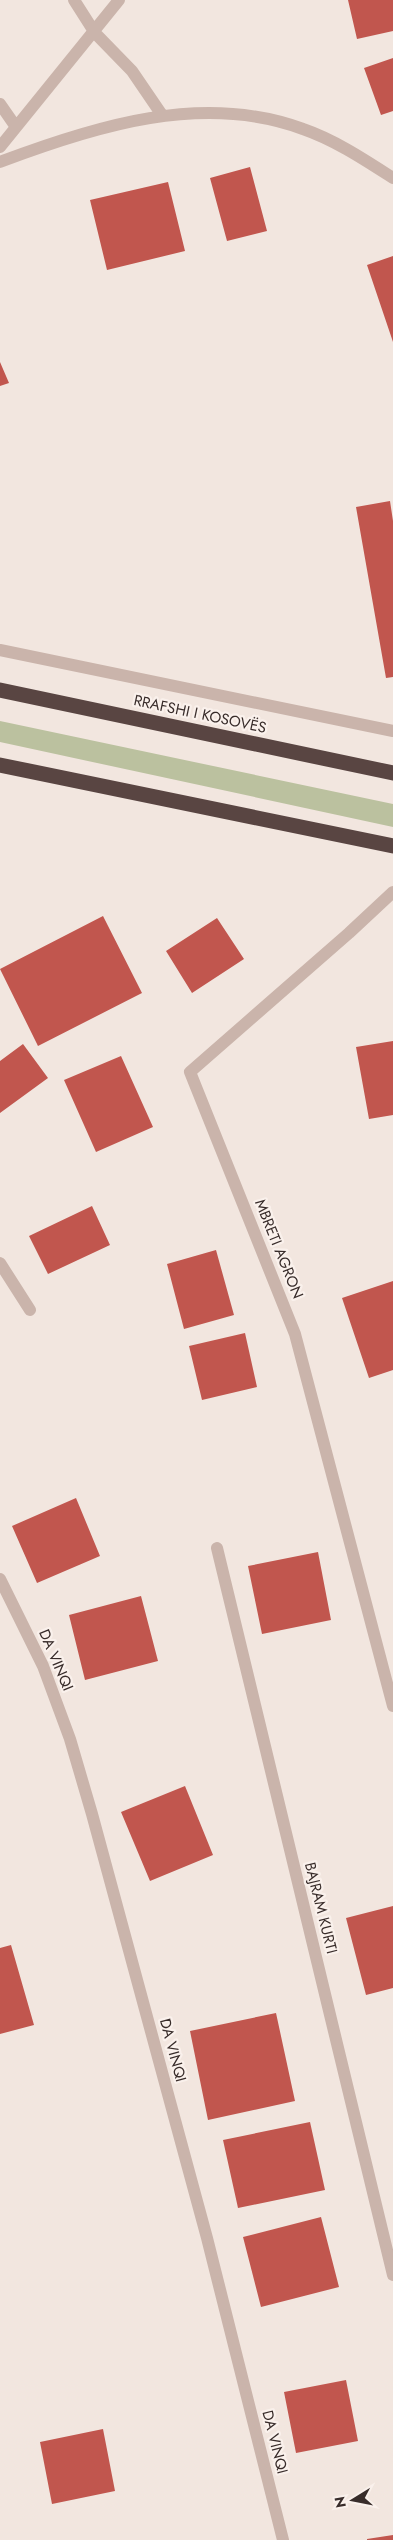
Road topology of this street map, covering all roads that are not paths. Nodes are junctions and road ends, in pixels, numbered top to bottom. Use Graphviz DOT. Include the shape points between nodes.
graph roads {
  1 [pos="74,0"];
  2 [pos="120,0"];
  3 [pos="95,33"];
  4 [pos="0,104"];
  5 [pos="162,115"];
  6 [pos="16,127"];
  7 [pos="0,147"];
  8 [pos="0,162"];
  9 [pos="393,178"];
  10 [pos="0,650"];
  11 [pos="0,690"];
  12 [pos="393,731"];
  13 [pos="0,765"];
  14 [pos="393,773"];
  15 [pos="393,846"];
  16 [pos="393,892"];
  17 [pos="0,1263"];
  18 [pos="30,1310"];
  19 [pos="217,1548"];
  20 [pos="0,1579"];
  21 [pos="393,1706"];
  22 [pos="393,2275"];
  23 [pos="283,2540"];
  1 -- 3 [label="street"];
  2 -- 3 [label="street"];
  3 -- 5 [label="street" via="132,71"];
  3 -- 6 [label="street"];
  4 -- 6 [label="street"];
  5 -- 8 [label="street" via="70,137"];
  5 -- 9 [label="street" via="207,112 251,116 303,128 356,154"];
  6 -- 7 [label="street"];
  10 -- 12 [label="street, RRAFSHI I KOSOVËS"];
  11 -- 14 [label="highway, RRAFSHI I KOSOVËS"];
  13 -- 15 [label="highway"];
  16 -- 21 [label="street, MBRETI AGRON" via="190,1072 295,1334"];
  17 -- 18 [label="street"];
  19 -- 22 [label="street, BAJRAM KURTI"];
  20 -- 23 [label="street, DA VINQI" via="43,1666 78,1767 207,2238"];
}
